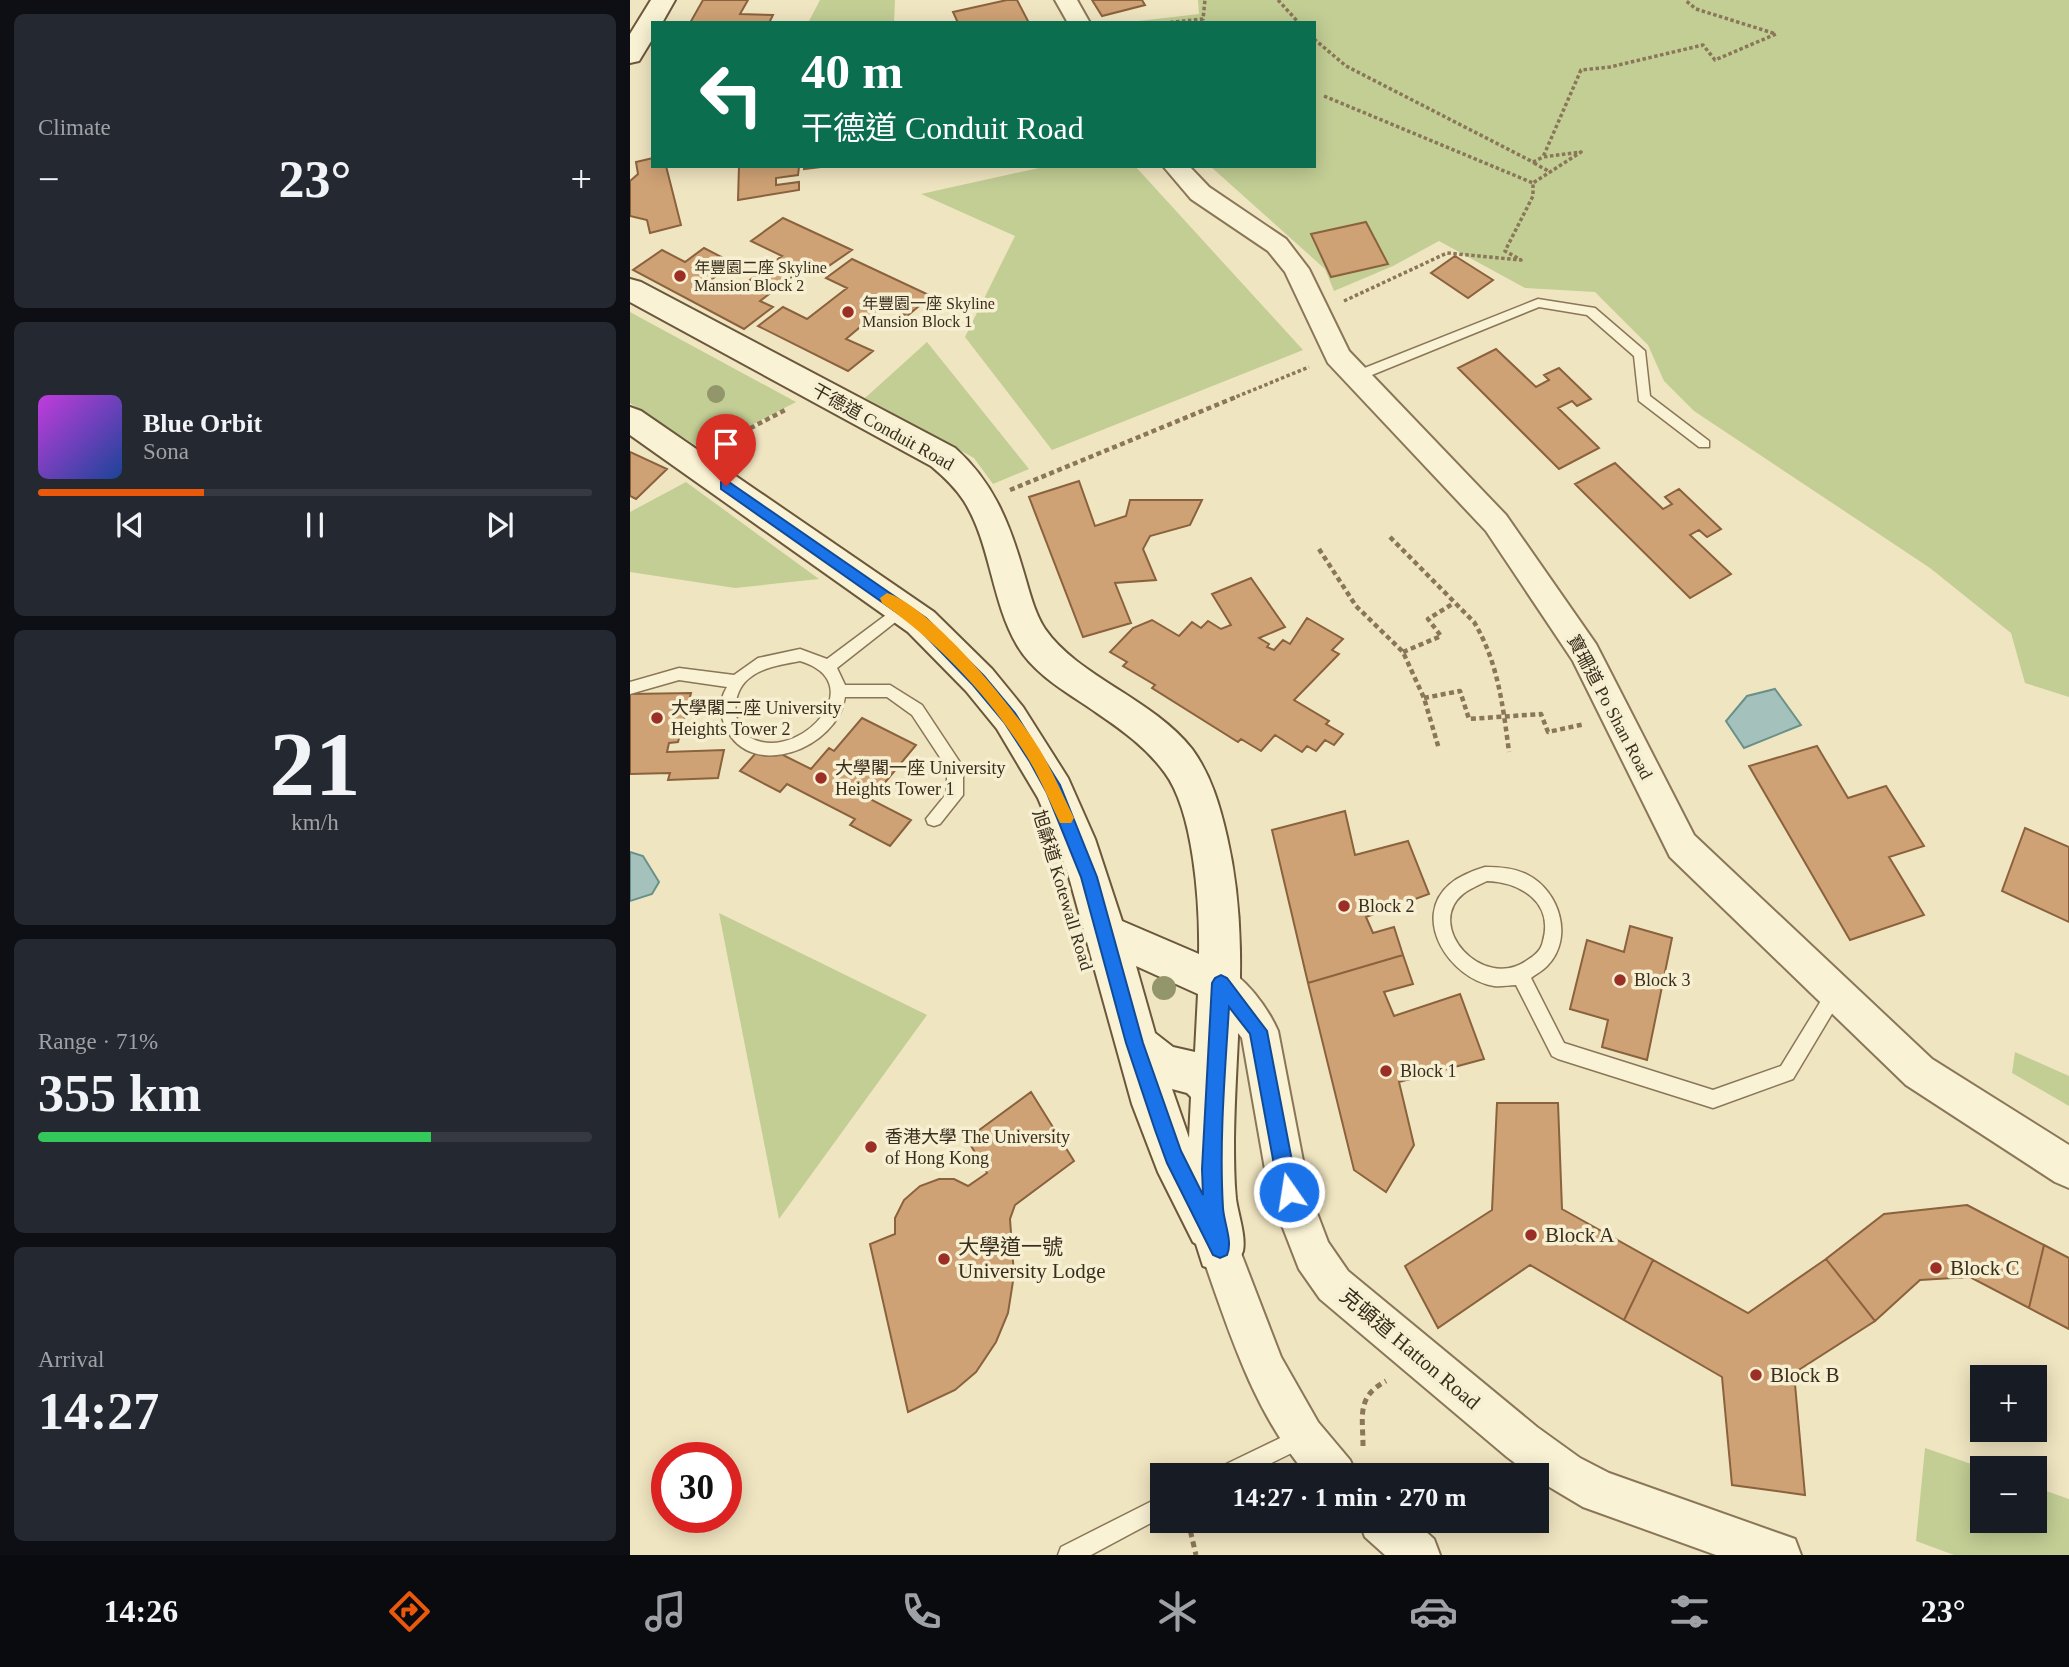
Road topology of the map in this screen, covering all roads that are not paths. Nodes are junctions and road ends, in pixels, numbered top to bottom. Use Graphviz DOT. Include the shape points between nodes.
graph roads {
  1 [pos="663,0"];
  2 [pos="1066,0"];
  3 [pos="1078,21"];
  4 [pos="630,55"];
  5 [pos="1177,168"];
  6 [pos="630,289"];
  7 [pos="1357,376"];
  8 [pos="630,419"];
  9 [pos="1704,444"];
  10 [pos="902,609"];
  11 [pos="828,667"];
  12 [pos="737,682"];
  13 [pos="630,688"];
  14 [pos="839,691"];
  15 [pos="933,819"];
  16 [pos="1104,933"];
  17 [pos="1520,975"];
  18 [pos="1221,983"];
  19 [pos="1836,992"];
  20 [pos="1135,1043"];
  21 [pos="1215,1092"];
  22 [pos="2069,1168"];
  23 [pos="1220,1249"];
  24 [pos="1303,1437"];
  25 [pos="1250,1463"];
  26 [pos="1348,1463"];
  27 [pos="1150,1512"];
  28 [pos="1394,1533"];
  29 [pos="1069,1555"];
  30 [pos="1418,1555"];
  31 [pos="1779,1555"];
  1 -- 4 [label="street"];
  2 -- 3 [label="street"];
  5 -- 7 [label="street, 寶珊道 Po Shan Road" via="1200,192 1277,245 1296,269 1338,356"];
  6 -- 18 [label="street, 干德道 Conduit Road" via="959,468 983,499 1034,640 1060,667 1159,739 1189,778 1218,884"];
  7 -- 9 [label="lane" via="1538,303 1591,310 1640,355 1644,398"];
  7 -- 19 [label="street, 寶珊道 Po Shan Road" via="1496,523 1585,653 1682,846"];
  8 -- 10 [label="street, 旭龢道 Kotewall Road"];
  10 -- 11 [label="lane"];
  10 -- 16 [label="street, 旭龢道 Kotewall Road" via="979,680 1036,757 1075,839"];
  11 -- 12 [label="lane" via="800,655 783,656 766,661"];
  11 -- 14 [label="lane"];
  12 -- 13 [label="lane" via="679,674"];
  12 -- 14 [label="lane" via="728,696 728,725 736,736 765,748 783,748 817,733 837,706"];
  14 -- 15 [label="lane" via="890,691 917,710 955,767 955,795"];
  16 -- 18 [label="street"];
  16 -- 20 [label="street, 旭龢道 Kotewall Road"];
  17 -- 17 [label="lane" via="1482,975 1451,953 1441,920 1454,889 1468,879 1485,874 1521,879 1547,904 1554,938 1536,967"];
  17 -- 19 [label="lane" via="1558,1050 1713,1099 1787,1073"];
  18 -- 21 [label="street, 干德道 Conduit Road"];
  18 -- 31 [label="street, 克頓道 Hatton Road" via="1259,1031 1289,1192 1314,1255 1334,1285 1565,1473 1599,1491"];
  19 -- 22 [label="street, 寶珊道 Po Shan Road" via="1919,1072"];
  20 -- 21 [label="street" via="1163,1065 1200,1073"];
  20 -- 23 [label="street, 旭龢道 Kotewall Road" via="1174,1156"];
  21 -- 23 [label="street, 干德道 Conduit Road" via="1211,1169"];
  23 -- 24 [label="street, 旭龢道 Kotewall Road" via="1264,1369"];
  24 -- 25 [label="lane"];
  24 -- 26 [label="street, 旭龢道 Kotewall Road"];
  27 -- 29 [label="lane"];
  28 -- 30 [label="street"];
}
